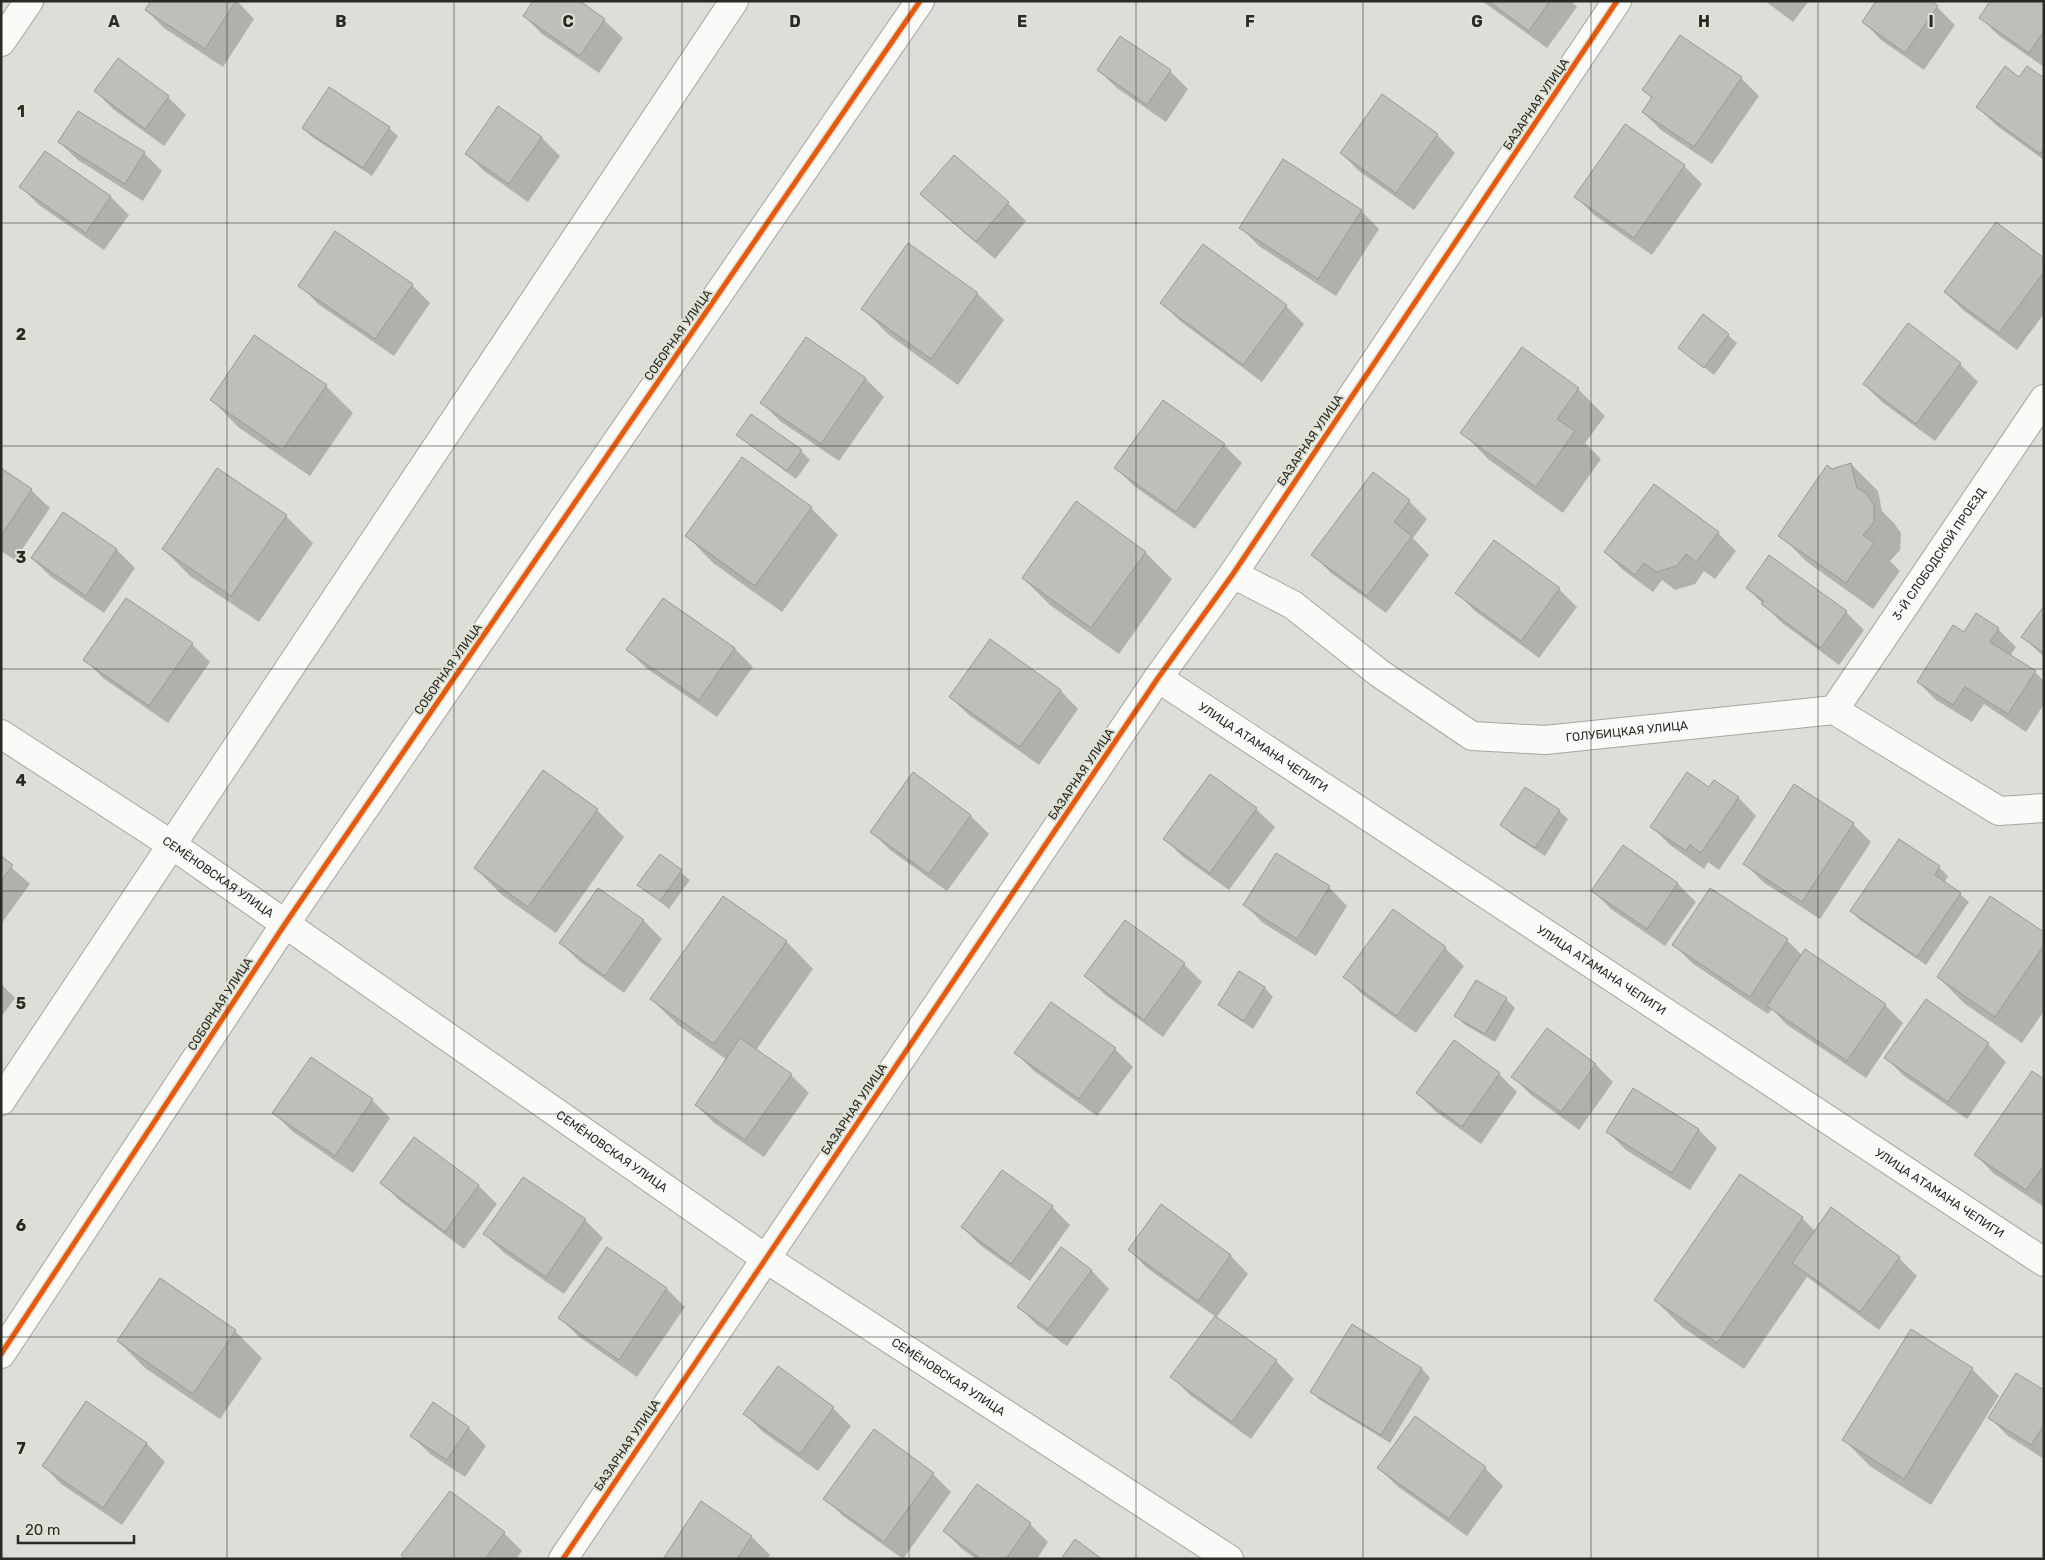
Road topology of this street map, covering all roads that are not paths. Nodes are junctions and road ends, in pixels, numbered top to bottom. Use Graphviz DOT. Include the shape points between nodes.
graph roads {
  1 [pos="28,1"];
  2 [pos="734,1"];
  3 [pos="920,1"];
  4 [pos="1617,1"];
  5 [pos="1,42"];
  6 [pos="2044,399"];
  7 [pos="1233,574"];
  8 [pos="1158,678"];
  9 [pos="1834,710"];
  10 [pos="1,734"];
  11 [pos="2044,808"];
  12 [pos="172,845"];
  13 [pos="285,924"];
  14 [pos="1,1101"];
  15 [pos="765,1258"];
  16 [pos="2044,1262"];
  17 [pos="1,1354"];
  18 [pos="1223,1557"];
  19 [pos="563,1559"];
  1 -- 5 [label="street"];
  2 -- 12 [label="street"];
  3 -- 13 [label="street, СОБОРНАЯ УЛИЦА"];
  4 -- 7 [label="street, БАЗАРНАЯ УЛИЦА"];
  6 -- 9 [label="street, 3-Й СЛОБОДСКОЙ ПРОЕЗД"];
  7 -- 8 [label="street, БАЗАРНАЯ УЛИЦА"];
  7 -- 9 [label="street, ГОЛУБИЦКАЯ УЛИЦА" via="1294,605 1379,673 1472,736 1545,740"];
  8 -- 15 [label="street, БАЗАРНАЯ УЛИЦА"];
  8 -- 16 [label="street, УЛИЦА АТАМАНА ЧЕПИГИ"];
  9 -- 11 [label="street" via="1999,811"];
  10 -- 12 [label="street, СЕМЁНОВСКАЯ УЛИЦА"];
  12 -- 13 [label="street, СЕМЁНОВСКАЯ УЛИЦА"];
  12 -- 14 [label="street"];
  13 -- 15 [label="street, СЕМЁНОВСКАЯ УЛИЦА"];
  13 -- 17 [label="street, СОБОРНАЯ УЛИЦА"];
  15 -- 18 [label="street, СЕМЁНОВСКАЯ УЛИЦА"];
  15 -- 19 [label="street, БАЗАРНАЯ УЛИЦА"];
}
